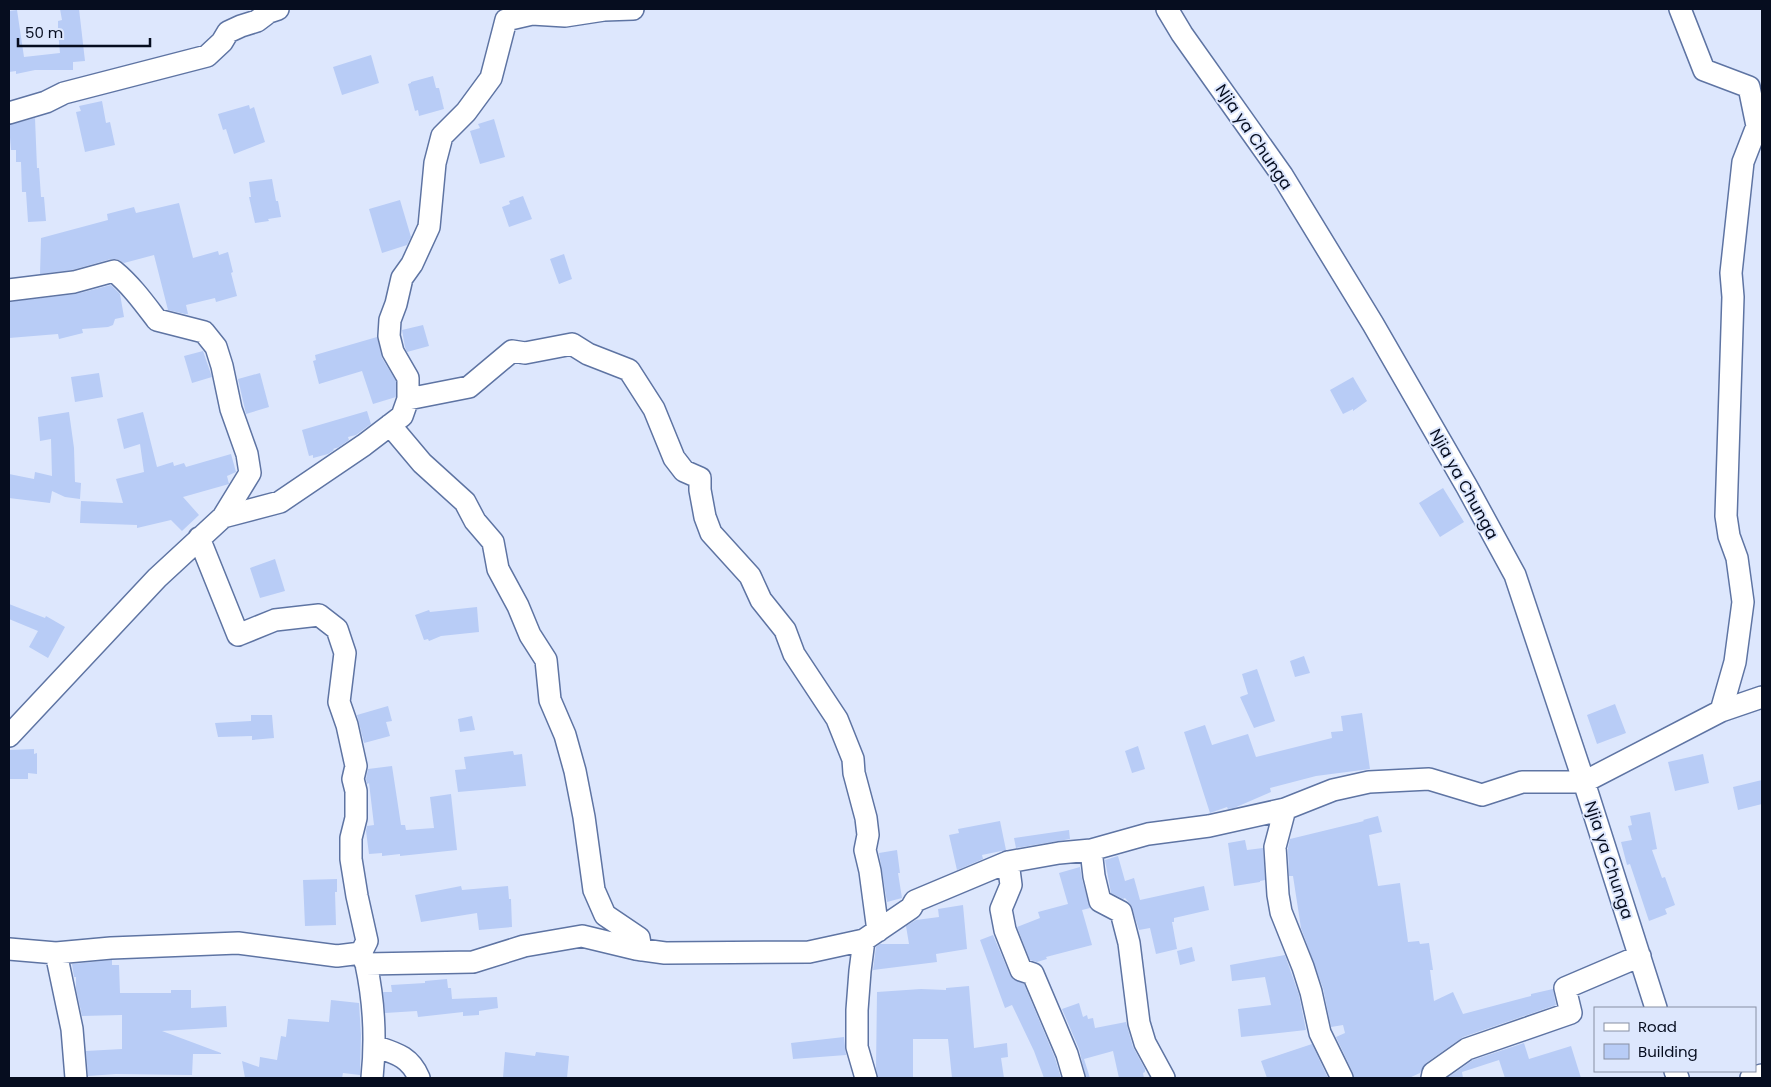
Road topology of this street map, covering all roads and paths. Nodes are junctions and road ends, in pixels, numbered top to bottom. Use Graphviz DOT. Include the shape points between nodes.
graph roads {
  1 [pos="278,9"];
  2 [pos="633,9"];
  3 [pos="1167,9"];
  4 [pos="1680,9"];
  5 [pos="505,14"];
  6 [pos="9,113"];
  7 [pos="9,290"];
  8 [pos="408,399"];
  9 [pos="390,425"];
  10 [pos="223,517"];
  11 [pos="199,538"];
  12 [pos="1762,697"];
  13 [pos="1721,710"];
  14 [pos="9,736"];
  15 [pos="1584,782"];
  16 [pos="1285,809"];
  17 [pos="1091,850"];
  18 [pos="1008,862"];
  19 [pos="871,935"];
  20 [pos="9,949"];
  21 [pos="641,950"];
  22 [pos="56,953"];
  23 [pos="1640,956"];
  24 [pos="364,958"];
  25 [pos="1656,1007"];
  26 [pos="374,1046"];
  27 [pos="1762,1074"];
  28 [pos="76,1078"];
  29 [pos="372,1078"];
  30 [pos="419,1078"];
  31 [pos="866,1078"];
  32 [pos="1074,1078"];
  33 [pos="1164,1078"];
  34 [pos="1342,1078"];
  35 [pos="1432,1078"];
  36 [pos="1751,1078"];
  1 -- 6 [label="street" via="228,32 207,56 64,93"];
  2 -- 5 [label="street" via="565,16"];
  3 -- 15 [label="street, Njia ya Chunga" via="1282,175 1462,478 1514,575"];
  4 -- 13 [label="street" via="1704,70 1748,87 1757,126 1743,162 1731,273 1726,516 1737,558 1743,602 1735,662"];
  5 -- 8 [label="street" via="491,78 466,112 442,136 435,162 429,227 402,278 390,320 388,336 408,378"];
  7 -- 10 [label="street" via="74,282 114,271 157,320 204,332 216,347 250,473"];
  8 -- 9 [label="street" via="402,416"];
  8 -- 19 [label="street" via="469,387 512,351 525,353 572,344 629,370 654,409 674,458 684,471 700,478 705,517 711,533 750,576 761,600 785,630 794,654 838,719 853,759 866,818"];
  9 -- 10 [label="street" via="280,502"];
  9 -- 21 [label="street" via="422,463 465,502 474,521 493,542 498,569 546,660 550,700 575,771 594,890 605,915 639,938"];
  10 -- 11 [label="street"];
  11 -- 14 [label="street" via="157,578"];
  11 -- 24 [label="street" via="238,634 275,620 319,616 336,629 345,653 340,702 356,766 353,779 356,818 351,838 351,859 367,941"];
  12 -- 13 [label="street"];
  13 -- 15 [label="street"];
  15 -- 16 [label="street" via="1522,782 1482,795 1429,780 1370,782 1333,790"];
  15 -- 23 [label="street, Njia ya Chunga"];
  16 -- 17 [label="street" via="1210,826 1148,834"];
  16 -- 34 [label="street" via="1275,847 1281,912 1303,967 1320,1033"];
  17 -- 18 [label="street"];
  17 -- 33 [label="street" via="1100,901 1121,912 1135,978 1139,1023 1145,1043"];
  18 -- 19 [label="street" via="915,901 911,908"];
  18 -- 32 [label="street" via="1011,885 1001,908 1005,930 1021,970 1033,974"];
  19 -- 21 [label="street" via="809,952 665,953"];
  19 -- 31 [label="street" via="860,971 857,1010 857,1047"];
  20 -- 22 [label="street"];
  21 -- 24 [label="street" via="582,936 524,946 473,962"];
  22 -- 24 [label="street" via="238,943"];
  22 -- 28 [label="street" via="72,1029"];
  23 -- 25 [label="street, Njia ya Chunga"];
  23 -- 35 [label="street" via="1565,988 1571,1013 1467,1049 1433,1073"];
  24 -- 26 [label="street" via="370,984"];
  26 -- 29 [label="street"];
  26 -- 30 [label="street" via="398,1054 415,1067"];
  27 -- 36 [label="street"];
}
